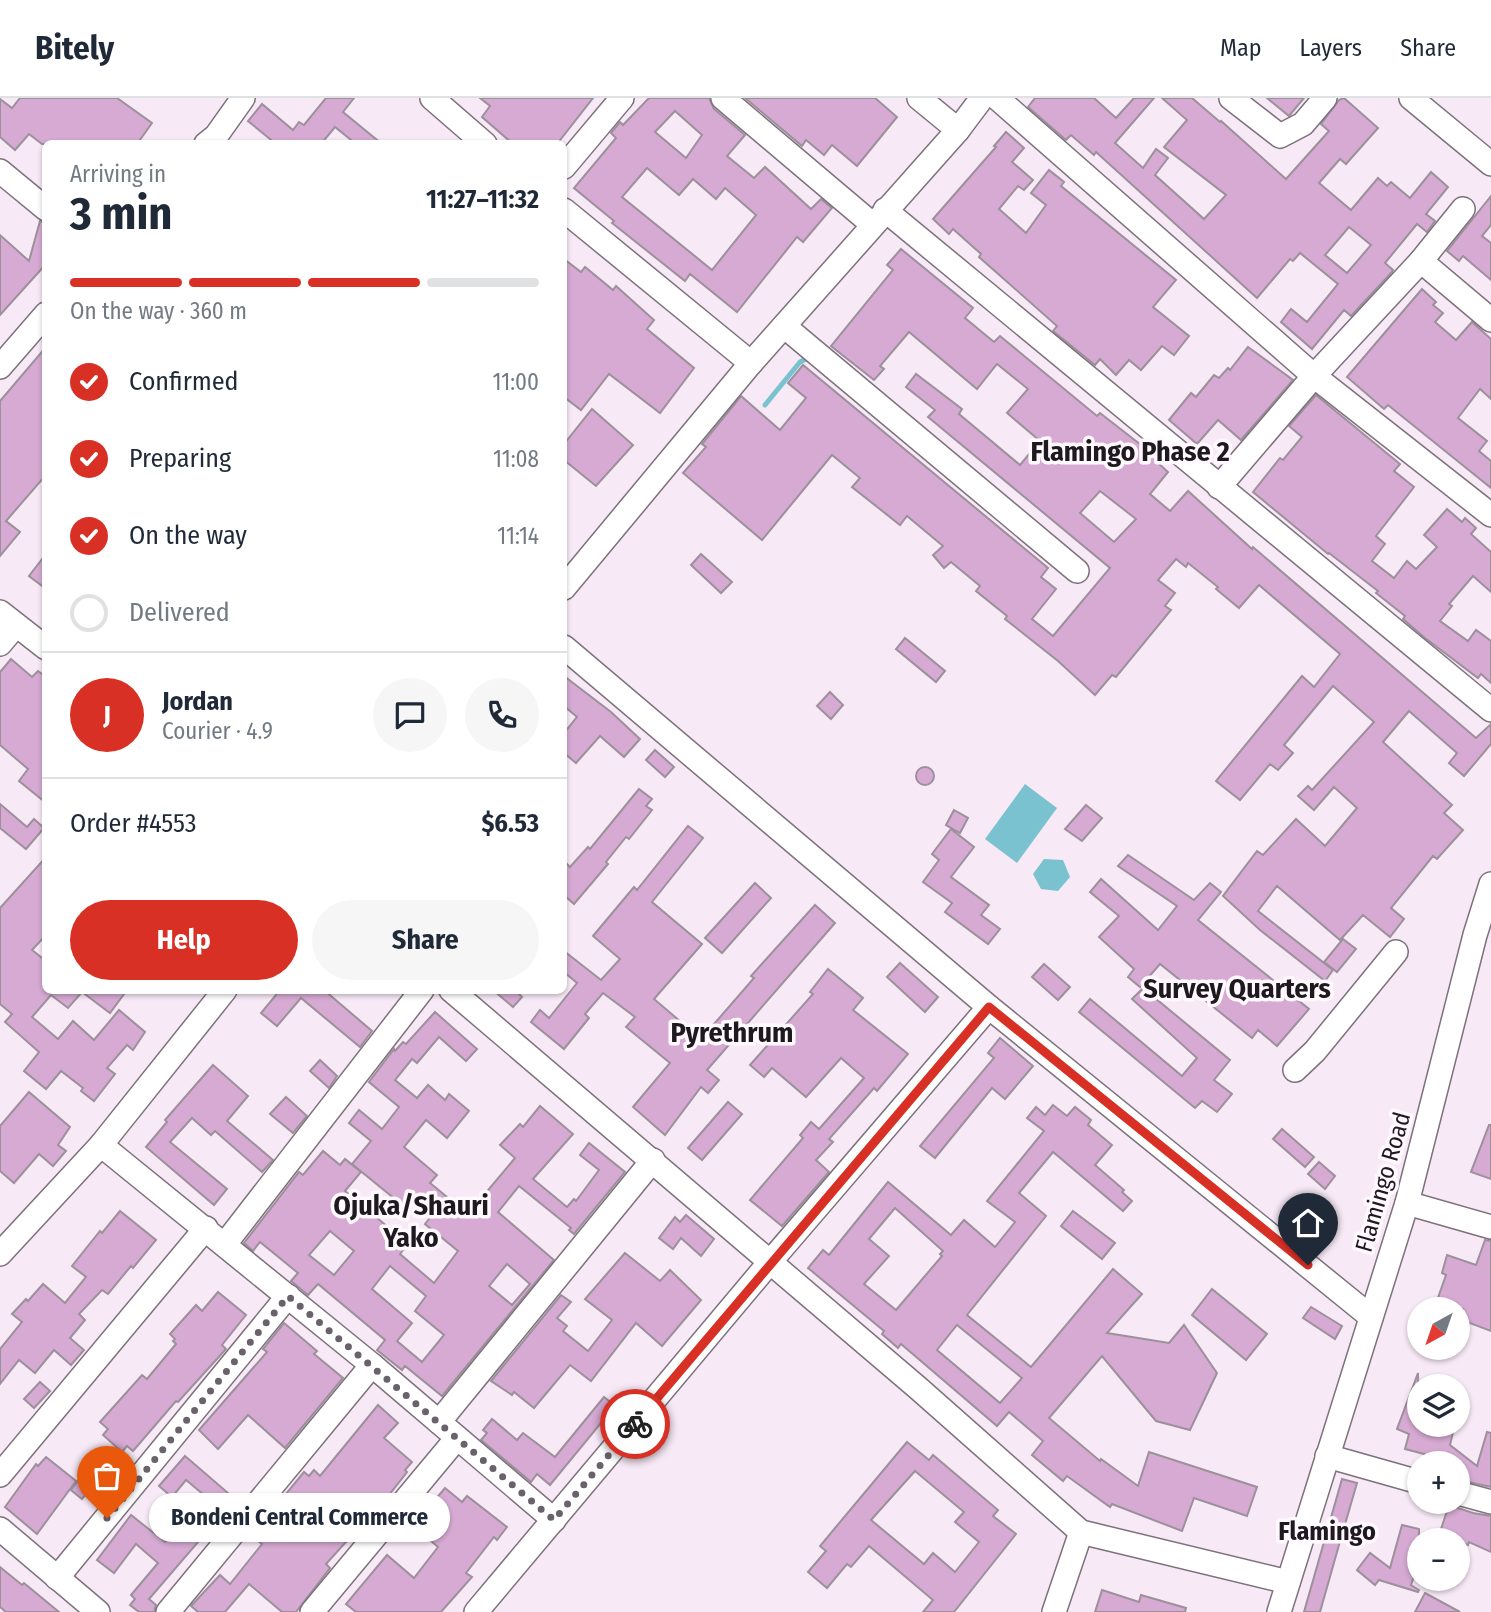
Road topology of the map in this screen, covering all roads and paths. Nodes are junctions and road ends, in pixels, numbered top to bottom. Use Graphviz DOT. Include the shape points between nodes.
graph roads {
  1 [pos="243,98"];
  2 [pos="432,98"];
  3 [pos="622,98"];
  4 [pos="723,98"];
  5 [pos="919,98"];
  6 [pos="982,98"];
  7 [pos="997,98"];
  8 [pos="1231,98"];
  9 [pos="1325,98"];
  10 [pos="1411,98"];
  11 [pos="958,130"];
  12 [pos="211,140"];
  13 [pos="480,140"];
  14 [pos="567,163"];
  15 [pos="1491,164"];
  16 [pos="0,171"];
  17 [pos="42,206"];
  18 [pos="1463,209"];
  19 [pos="567,212"];
  20 [pos="879,217"];
  21 [pos="1421,261"];
  22 [pos="42,319"];
  23 [pos="1491,320"];
  24 [pos="784,326"];
  25 [pos="751,363"];
  26 [pos="0,366"];
  27 [pos="1314,376"];
  28 [pos="1219,487"];
  29 [pos="1491,515"];
  30 [pos="1077,570"];
  31 [pos="567,584"];
  32 [pos="8,618"];
  33 [pos="0,644"];
  34 [pos="42,646"];
  35 [pos="567,650"];
  36 [pos="1491,710"];
  37 [pos="1491,884"];
  38 [pos="1483,937"];
  39 [pos="1396,951"];
  40 [pos="222,994"];
  41 [pos="419,994"];
  42 [pos="456,994"];
  43 [pos="989,1007"];
  44 [pos="1295,1070"];
  45 [pos="101,1145"];
  46 [pos="653,1160"];
  47 [pos="1407,1203"];
  48 [pos="1491,1227"];
  49 [pos="206,1228"];
  50 [pos="225,1244"];
  51 [pos="0,1254"];
  52 [pos="770,1262"];
  53 [pos="288,1296"];
  54 [pos="1371,1317"];
  55 [pos="372,1365"];
  56 [pos="439,1422"];
  57 [pos="457,1438"];
  58 [pos="1327,1456"];
  59 [pos="0,1475"];
  60 [pos="1407,1479"];
  61 [pos="1470,1496"];
  62 [pos="1491,1502"];
  63 [pos="554,1520"];
  64 [pos="0,1529"];
  65 [pos="1081,1532"];
  66 [pos="57,1578"];
  67 [pos="1287,1582"];
  68 [pos="98,1612"];
  69 [pos="168,1612"];
  70 [pos="312,1612"];
  71 [pos="477,1612"];
  72 [pos="1054,1612"];
  73 [pos="1279,1612"];
  1 -- 12 [label="street"];
  2 -- 13 [label="street"];
  3 -- 14 [label="street"];
  4 -- 20 [label="street"];
  5 -- 11 [label="street"];
  6 -- 11 [label="street"];
  7 -- 27 [label="street"];
  8 -- 9 [label="street" via="1280,136 1303,124"];
  10 -- 15 [label="street"];
  11 -- 20 [label="street"];
  16 -- 17 [label="street"];
  18 -- 21 [label="street"];
  19 -- 25 [label="street"];
  20 -- 24 [label="street"];
  20 -- 28 [label="street"];
  21 -- 23 [label="street"];
  21 -- 27 [label="street"];
  22 -- 26 [label="street"];
  24 -- 25 [label="street"];
  24 -- 30 [label="street"];
  25 -- 31 [label="street"];
  27 -- 28 [label="street"];
  27 -- 29 [label="street"];
  28 -- 36 [label="street"];
  32 -- 33 [label="street"];
  32 -- 34 [label="street"];
  35 -- 43 [label="street"];
  37 -- 38 [label="street, Flamingo Road"];
  38 -- 47 [label="street, Flamingo Road"];
  39 -- 44 [label="street"];
  40 -- 45 [label="street"];
  41 -- 50 [label="street"];
  42 -- 46 [label="street"];
  43 -- 52 [label="street"];
  43 -- 54 [label="street"];
  45 -- 49 [label="street"];
  45 -- 51 [label="street"];
  46 -- 52 [label="street"];
  46 -- 56 [label="street"];
  47 -- 48 [label="street"];
  47 -- 54 [label="street, Flamingo Road"];
  49 -- 50 [label="street"];
  49 -- 59 [label="street"];
  50 -- 53 [label="street"];
  52 -- 63 [label="street"];
  52 -- 65 [label="street"];
  53 -- 55 [label="street"];
  53 -- 66 [label="street"];
  54 -- 58 [label="street, Flamingo Road"];
  55 -- 56 [label="street"];
  55 -- 69 [label="street"];
  56 -- 57 [label="street"];
  57 -- 63 [label="street"];
  57 -- 70 [label="street"];
  58 -- 60 [label="street"];
  58 -- 67 [label="street, Flamingo Road"];
  61 -- 62 [label="street"];
  63 -- 71 [label="street"];
  64 -- 66 [label="street"];
  65 -- 67 [label="street"];
  65 -- 72 [label="street"];
  66 -- 68 [label="street"];
  67 -- 73 [label="street, Flamingo Road"];
}
